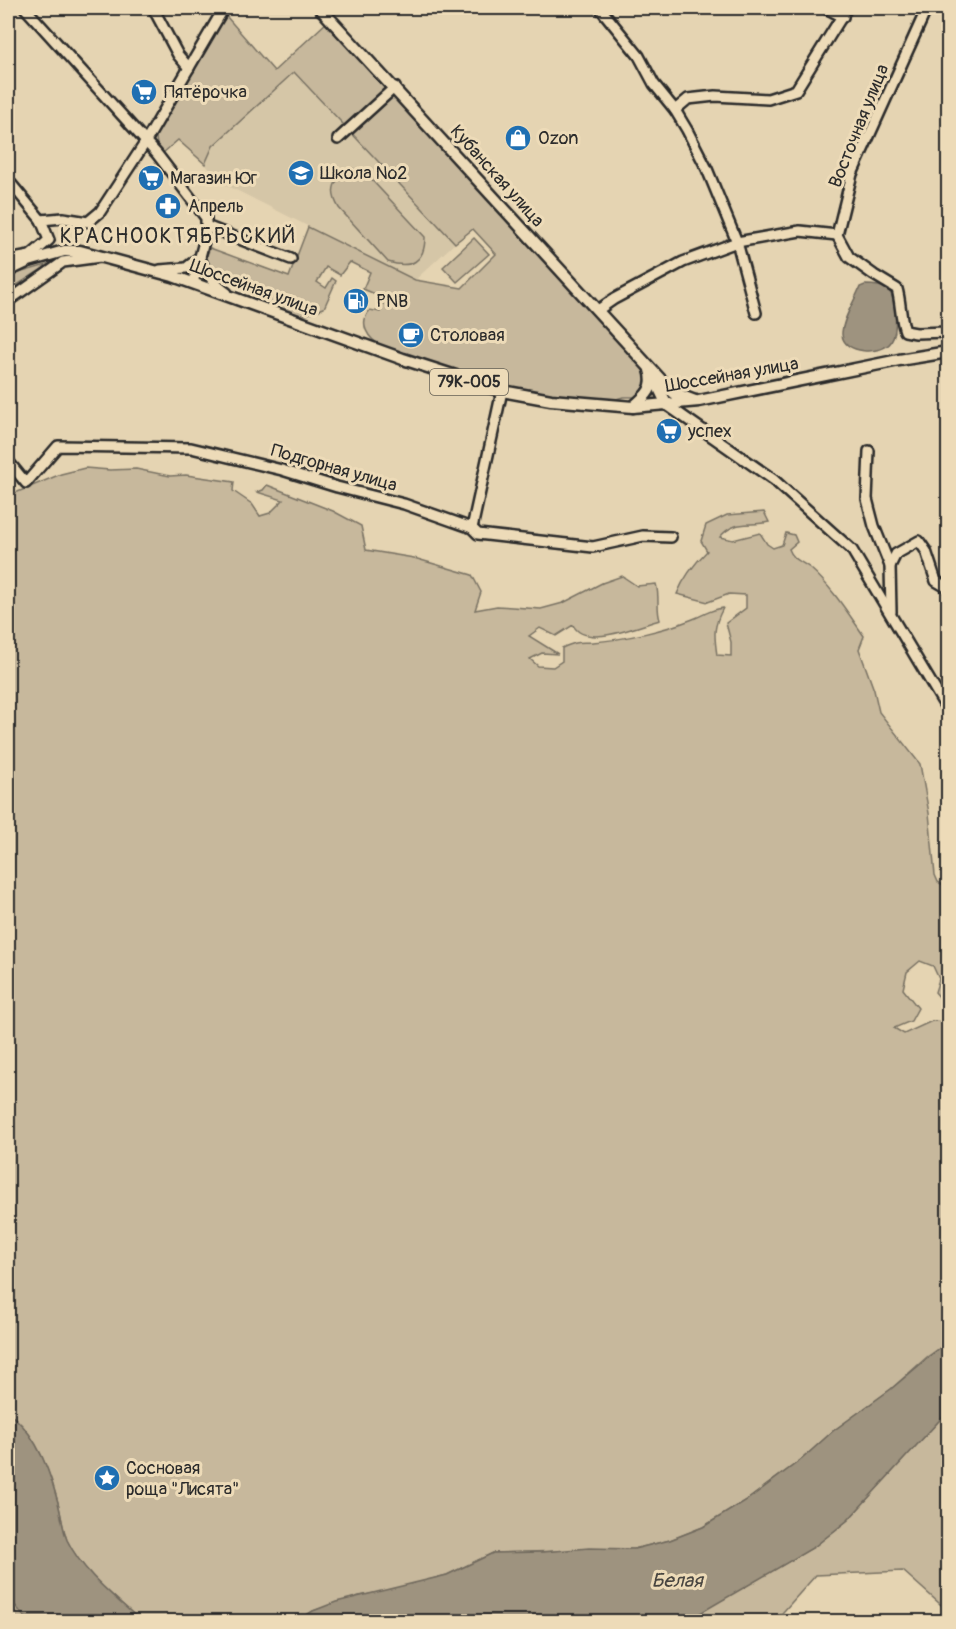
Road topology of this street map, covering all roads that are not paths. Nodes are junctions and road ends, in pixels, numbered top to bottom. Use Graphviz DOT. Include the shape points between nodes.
graph roads {
  1 [pos="25,8"];
  2 [pos="153,8"];
  3 [pos="224,8"];
  4 [pos="320,8"];
  5 [pos="600,8"];
  6 [pos="826,8"];
  7 [pos="927,8"];
  8 [pos="845,12"];
  9 [pos="189,68"];
  10 [pos="395,87"];
  11 [pos="675,110"];
  12 [pos="338,139"];
  13 [pos="146,143"];
  14 [pos="8,180"];
  15 [pos="41,220"];
  16 [pos="206,226"];
  17 [pos="837,235"];
  18 [pos="737,242"];
  19 [pos="102,256"];
  20 [pos="200,257"];
  21 [pos="291,259"];
  22 [pos="8,260"];
  23 [pos="149,268"];
  24 [pos="8,271"];
  25 [pos="193,283"];
  26 [pos="232,297"];
  27 [pos="8,301"];
  28 [pos="598,310"];
  29 [pos="756,313"];
  30 [pos="948,332"];
  31 [pos="948,352"];
  32 [pos="649,367"];
  33 [pos="502,391"];
  34 [pos="699,402"];
  35 [pos="667,405"];
  36 [pos="633,407"];
  37 [pos="869,451"];
  38 [pos="8,461"];
  39 [pos="472,528"];
  40 [pos="671,537"];
  41 [pos="890,566"];
  42 [pos="948,588"];
  43 [pos="891,612"];
  44 [pos="948,711"];
  1 -- 13 [label="street"];
  2 -- 9 [label="street" via="178,56"];
  3 -- 9 [label="street"];
  4 -- 10 [label="main road, Кубанская улица"];
  5 -- 11 [label="street"];
  6 -- 8 [label="street"];
  7 -- 17 [label="street, Восточная улица" via="852,174"];
  8 -- 11 [label="street" via="796,90 768,99 688,99"];
  9 -- 13 [label="street"];
  10 -- 12 [label="street"];
  10 -- 28 [label="main road, Кубанская улица"];
  11 -- 18 [label="street" via="707,169"];
  13 -- 15 [label="street" via="100,212 88,222"];
  13 -- 16 [label="street" via="206,218"];
  14 -- 15 [label="street"];
  15 -- 22 [label="street" via="50,240 30,256"];
  16 -- 20 [label="street"];
  16 -- 21 [label="street"];
  17 -- 18 [label="street" via="800,231"];
  17 -- 30 [label="street" via="849,257 897,289 905,330"];
  18 -- 28 [label="street" via="683,262"];
  18 -- 29 [label="street"];
  19 -- 23 [label="main road, Шоссейная улица / 79К-005"];
  19 -- 24 [label="main road, Шоссейная улица / 79К-005" via="64,251"];
  19 -- 27 [label="street" via="63,262"];
  20 -- 23 [label="street" via="186,268"];
  20 -- 25 [label="street"];
  20 -- 26 [label="street" via="212,281"];
  23 -- 25 [label="main road, Шоссейная улица / 79К-005"];
  25 -- 26 [label="main road, Шоссейная улица / 79К-005"];
  26 -- 33 [label="main road, Шоссейная улица / 79К-005"];
  28 -- 32 [label="main road, Кубанская улица"];
  31 -- 34 [label="main road, Шоссейная улица / 79К-005"];
  32 -- 34 [label="main road" via="674,393"];
  32 -- 35 [label="main road"];
  32 -- 36 [label="main road" via="651,388"];
  33 -- 36 [label="main road, Шоссейная улица / 79К-005"];
  33 -- 39 [label="street"];
  34 -- 35 [label="main road, Шоссейная улица / 79К-005"];
  35 -- 36 [label="main road, Шоссейная улица / 79К-005"];
  35 -- 43 [label="street" via="774,480 852,550"];
  37 -- 41 [label="street" via="869,510"];
  38 -- 39 [label="street, Подгорная улица" via="26,483 58,446 191,448 404,504"];
  39 -- 40 [label="street, Подгорная улица" via="478,534 593,547 643,536"];
  41 -- 42 [label="street" via="896,554 919,541 936,581"];
  41 -- 43 [label="street"];
  43 -- 44 [label="street"];
}
